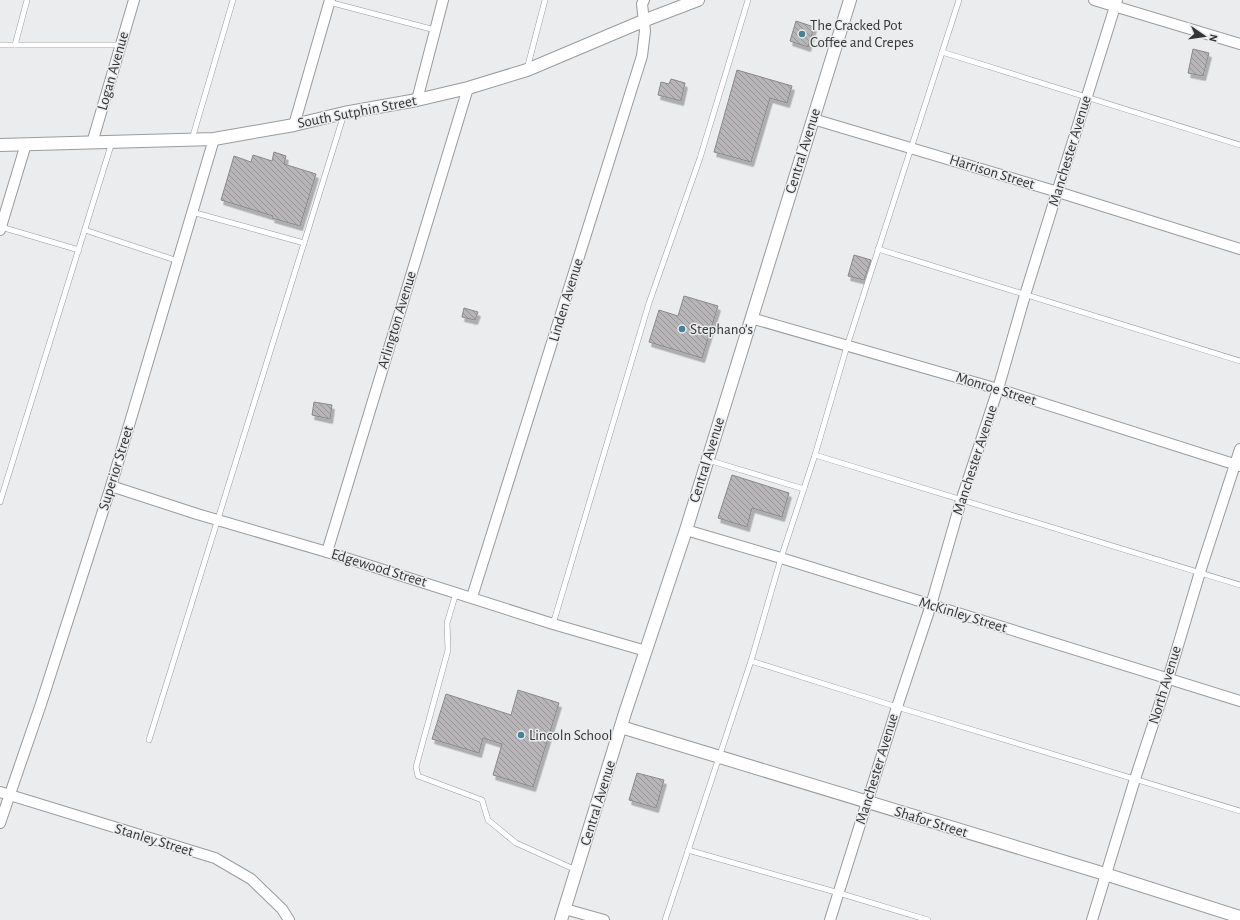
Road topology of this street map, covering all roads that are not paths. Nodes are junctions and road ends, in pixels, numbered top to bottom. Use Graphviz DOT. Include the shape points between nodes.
graph roads {
  1 [pos="27,0"];
  2 [pos="134,0"];
  3 [pos="233,0"];
  4 [pos="443,0"];
  5 [pos="545,0"];
  6 [pos="644,0"];
  7 [pos="698,0"];
  8 [pos="748,0"];
  9 [pos="850,0"];
  10 [pos="959,0"];
  11 [pos="1094,0"];
  12 [pos="329,1"];
  13 [pos="1116,3"];
  14 [pos="643,20"];
  15 [pos="435,30"];
  16 [pos="1240,44"];
  17 [pos="0,45"];
  18 [pos="15,45"];
  19 [pos="121,45"];
  20 [pos="942,52"];
  21 [pos="527,70"];
  22 [pos="468,88"];
  23 [pos="1086,98"];
  24 [pos="417,100"];
  25 [pos="344,113"];
  26 [pos="813,119"];
  27 [pos="294,124"];
  28 [pos="214,138"];
  29 [pos="192,140"];
  30 [pos="112,142"];
  31 [pos="92,143"];
  32 [pos="26,144"];
  33 [pos="0,145"];
  34 [pos="1240,145"];
  35 [pos="912,148"];
  36 [pos="1058,192"];
  37 [pos="192,212"];
  38 [pos="0,228"];
  39 [pos="85,230"];
  40 [pos="304,243"];
  41 [pos="1240,248"];
  42 [pos="878,249"];
  43 [pos="79,250"];
  44 [pos="178,261"];
  45 [pos="1025,295"];
  46 [pos="751,318"];
  47 [pos="847,346"];
  48 [pos="1240,361"];
  49 [pos="998,389"];
  50 [pos="1240,449"];
  51 [pos="815,455"];
  52 [pos="707,460"];
  53 [pos="1238,465"];
  54 [pos="111,486"];
  55 [pos="804,489"];
  56 [pos="961,501"];
  57 [pos="0,502"];
  58 [pos="217,520"];
  59 [pos="686,530"];
  60 [pos="327,552"];
  61 [pos="781,558"];
  62 [pos="1200,572"];
  63 [pos="1240,585"];
  64 [pos="456,592"];
  65 [pos="472,598"];
  66 [pos="931,605"];
  67 [pos="553,624"];
  68 [pos="646,651"];
  69 [pos="751,661"];
  70 [pos="1168,679"];
  71 [pos="1240,701"];
  72 [pos="896,707"];
  73 [pos="621,727"];
  74 [pos="150,740"];
  75 [pos="718,757"];
  76 [pos="1135,779"];
  77 [pos="5,794"];
  78 [pos="867,802"];
  79 [pos="1240,811"];
  80 [pos="0,824"];
  81 [pos="688,850"];
  82 [pos="577,871"];
  83 [pos="1105,874"];
  84 [pos="839,893"];
  85 [pos="563,914"];
  86 [pos="1240,917"];
  87 [pos="289,920"];
  88 [pos="604,920"];
  89 [pos="665,920"];
  90 [pos="830,920"];
  91 [pos="928,920"];
  92 [pos="1092,920"];
  1 -- 18 [label="lane"];
  2 -- 19 [label="street, Logan Avenue"];
  3 -- 29 [label="lane"];
  4 -- 15 [label="street"];
  5 -- 21 [label="lane"];
  6 -- 14 [label="street, Linden Avenue"];
  7 -- 14 [label="street, South Sutphin Street"];
  8 -- 67 [label="lane" via="700,158 650,303"];
  9 -- 26 [label="street, Central Avenue"];
  10 -- 20 [label="lane"];
  11 -- 13 [label="street"];
  12 -- 15 [label="lane"];
  12 -- 27 [label="street"];
  13 -- 16 [label="street"];
  13 -- 23 [label="street, Manchester Avenue"];
  14 -- 21 [label="street, South Sutphin Street"];
  14 -- 65 [label="street, Linden Avenue" via="645,31 642,56"];
  15 -- 24 [label="street"];
  17 -- 18 [label="lane"];
  18 -- 19 [label="lane"];
  19 -- 31 [label="street, Logan Avenue"];
  20 -- 23 [label="lane"];
  20 -- 35 [label="lane"];
  21 -- 22 [label="street, South Sutphin Street"];
  22 -- 24 [label="street, South Sutphin Street"];
  22 -- 60 [label="street, Arlington Avenue"];
  23 -- 34 [label="lane"];
  23 -- 36 [label="street, Manchester Avenue"];
  24 -- 25 [label="street, South Sutphin Street"];
  25 -- 27 [label="street, South Sutphin Street"];
  25 -- 40 [label="lane"];
  26 -- 35 [label="street, Harrison Street"];
  26 -- 46 [label="street, Central Avenue"];
  27 -- 28 [label="street, South Sutphin Street"];
  28 -- 29 [label="street, South Sutphin Street"];
  28 -- 37 [label="street, Superior Street"];
  29 -- 30 [label="street, South Sutphin Street"];
  30 -- 31 [label="street, South Sutphin Street"];
  30 -- 39 [label="lane"];
  31 -- 32 [label="street, South Sutphin Street"];
  32 -- 33 [label="street, South Sutphin Street"];
  32 -- 38 [label="street"];
  35 -- 36 [label="street, Harrison Street"];
  35 -- 42 [label="lane"];
  36 -- 41 [label="street, Harrison Street"];
  36 -- 45 [label="street, Manchester Avenue"];
  37 -- 40 [label="lane"];
  37 -- 44 [label="street, Superior Street"];
  38 -- 43 [label="lane"];
  39 -- 43 [label="lane"];
  39 -- 44 [label="lane"];
  40 -- 58 [label="lane"];
  42 -- 45 [label="lane"];
  42 -- 47 [label="lane"];
  43 -- 57 [label="lane"];
  44 -- 54 [label="street, Superior Street"];
  45 -- 48 [label="lane"];
  45 -- 49 [label="street, Manchester Avenue"];
  46 -- 47 [label="street, Monroe Street"];
  46 -- 52 [label="street, Central Avenue"];
  47 -- 49 [label="street, Monroe Street"];
  47 -- 51 [label="lane"];
  49 -- 53 [label="street, Monroe Street"];
  49 -- 56 [label="street, Manchester Avenue"];
  50 -- 53 [label="street, North Avenue"];
  51 -- 55 [label="lane"];
  51 -- 56 [label="lane"];
  52 -- 55 [label="lane"];
  52 -- 59 [label="street, Central Avenue"];
  53 -- 62 [label="street, North Avenue"];
  54 -- 58 [label="street, Edgewood Street"];
  54 -- 77 [label="street, Superior Street" via="41,704"];
  55 -- 61 [label="lane"];
  56 -- 62 [label="lane"];
  56 -- 66 [label="street, Manchester Avenue"];
  58 -- 60 [label="street, Edgewood Street"];
  58 -- 74 [label="lane"];
  59 -- 61 [label="street, McKinley Street"];
  59 -- 68 [label="street, Central Avenue"];
  60 -- 64 [label="street, Edgewood Street"];
  61 -- 66 [label="street, McKinley Street"];
  61 -- 69 [label="lane"];
  62 -- 63 [label="lane"];
  62 -- 70 [label="street, North Avenue"];
  64 -- 65 [label="street, Edgewood Street"];
  64 -- 82 [label="lane" via="447,623 448,650 416,767 418,776 482,800 488,820 516,843"];
  65 -- 67 [label="street, Edgewood Street"];
  66 -- 70 [label="street, McKinley Street"];
  66 -- 72 [label="street, Manchester Avenue"];
  67 -- 68 [label="street, Edgewood Street"];
  68 -- 73 [label="street, Central Avenue"];
  69 -- 72 [label="lane"];
  69 -- 75 [label="lane"];
  70 -- 71 [label="street, McKinley Street"];
  70 -- 76 [label="street, North Avenue"];
  72 -- 76 [label="lane"];
  72 -- 78 [label="street, Manchester Avenue"];
  73 -- 75 [label="street, Shafor Street"];
  73 -- 82 [label="street, Central Avenue"];
  75 -- 78 [label="street, Shafor Street"];
  75 -- 81 [label="lane"];
  76 -- 79 [label="lane"];
  76 -- 83 [label="street, North Avenue"];
  77 -- 80 [label="street, Superior Street"];
  77 -- 87 [label="street, Stanley Street" via="215,858 251,879"];
  78 -- 83 [label="street, Shafor Street"];
  78 -- 84 [label="street, Manchester Avenue"];
  81 -- 84 [label="lane"];
  81 -- 89 [label="lane"];
  82 -- 85 [label="street, Central Avenue"];
  83 -- 86 [label="street, Shafor Street"];
  83 -- 92 [label="street, North Avenue"];
  84 -- 90 [label="street, Manchester Avenue"];
  84 -- 91 [label="lane"];
  85 -- 88 [label="street"];
}
